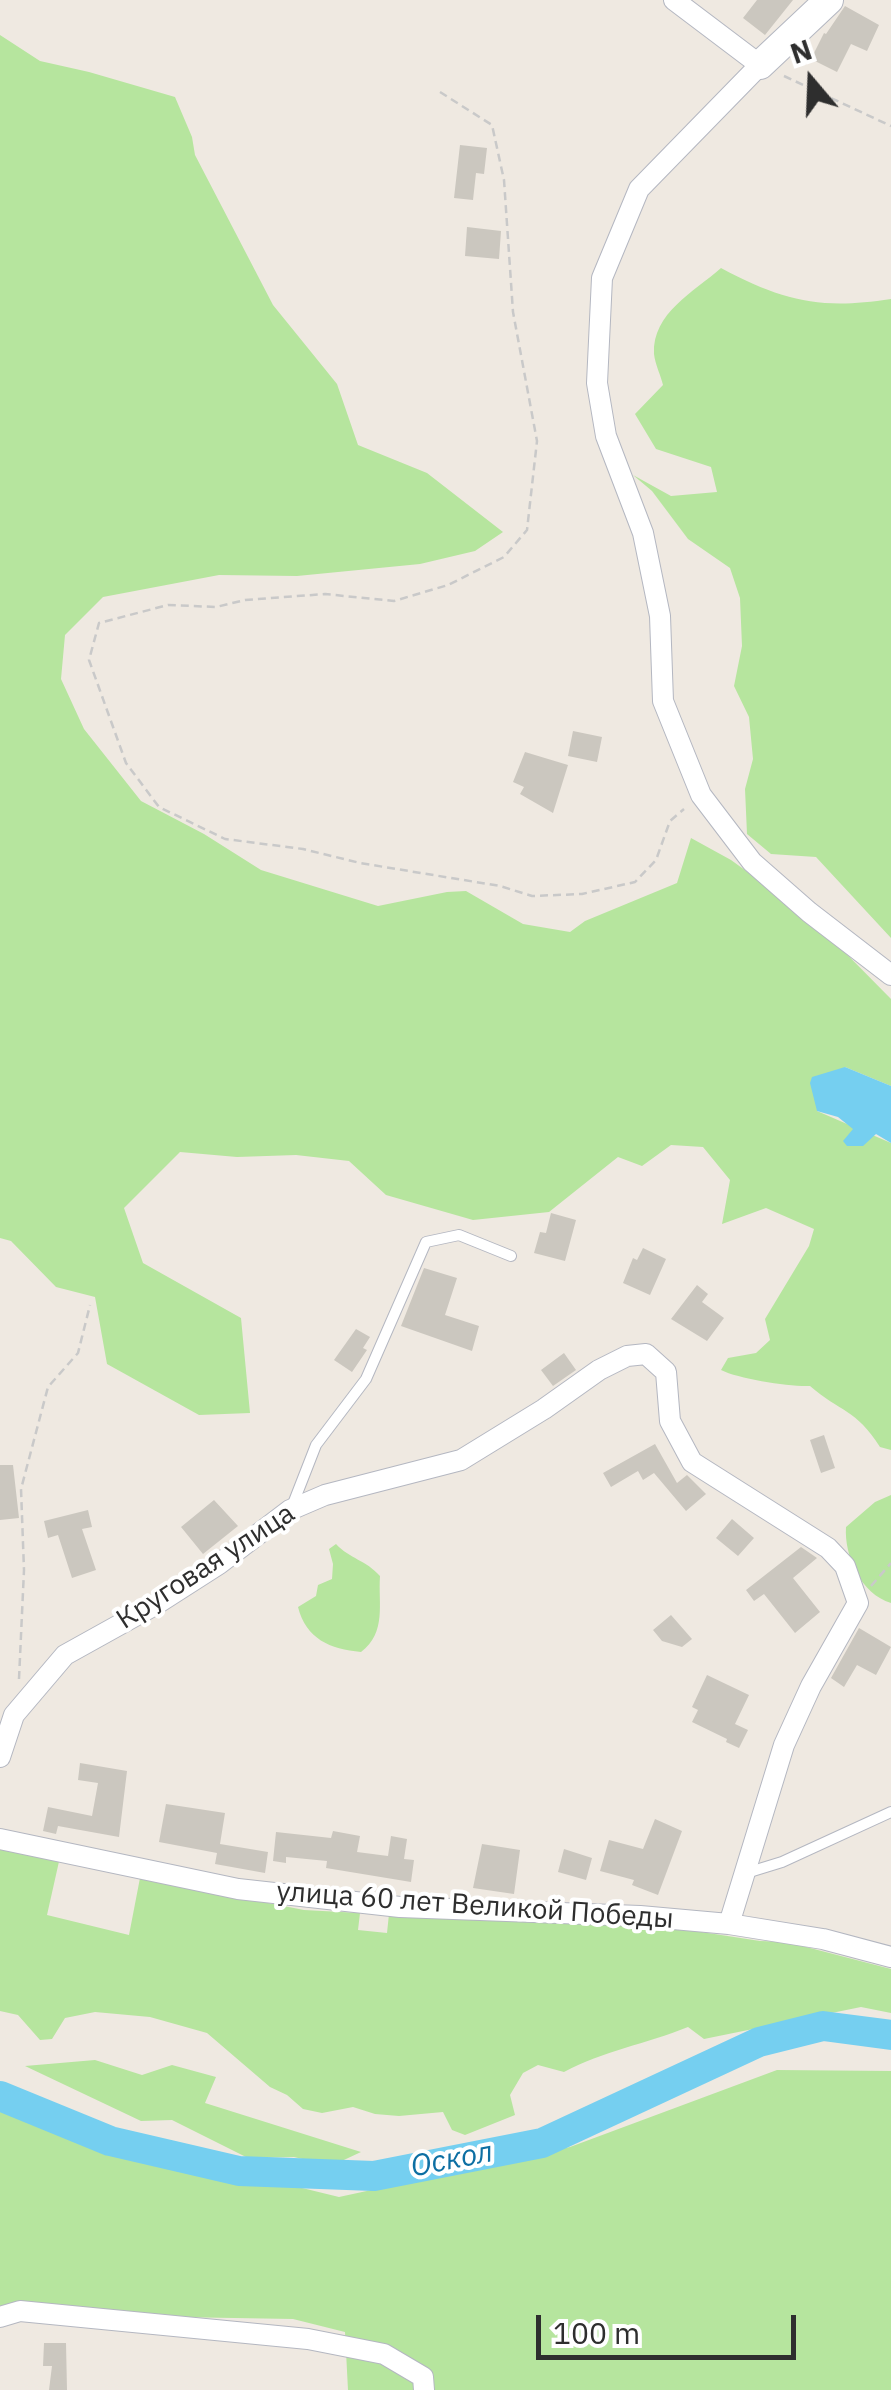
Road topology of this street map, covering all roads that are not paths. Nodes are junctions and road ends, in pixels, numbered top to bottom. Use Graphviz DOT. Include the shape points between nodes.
graph roads {
  1 [pos="674,0"];
  2 [pos="828,0"];
  3 [pos="760,65"];
  4 [pos="891,975"];
  5 [pos="510,1256"];
  6 [pos="290,1510"];
  7 [pos="0,1757"];
  8 [pos="891,1812"];
  9 [pos="0,1839"];
  10 [pos="742,1875"];
  11 [pos="730,1924"];
  12 [pos="891,1957"];
  13 [pos="0,2317"];
  14 [pos="424,2390"];
  1 -- 3 [label="street"];
  2 -- 3 [label="main road"];
  3 -- 4 [label="street" via="639,189 602,278 597,383 606,436 643,533 660,616 663,701 701,795 752,862"];
  5 -- 6 [label="lane" via="458,1235 426,1242 366,1379 316,1445"];
  6 -- 7 [label="street, Круговая улица" via="155,1606 65,1654 14,1715"];
  6 -- 10 [label="street, Круговая улица" via="461,1460 599,1370 646,1354 666,1372 670,1421 692,1462 828,1548 844,1566 858,1603 784,1745"];
  8 -- 10 [label="lane"];
  9 -- 11 [label="street, улица 60 лет Великой Победы" via="238,1889 400,1907"];
  10 -- 11 [label="street"];
  11 -- 12 [label="street, улица 60 лет Великой Победы"];
  13 -- 14 [label="street" via="20,2312 308,2339 384,2354 423,2376"];
}
